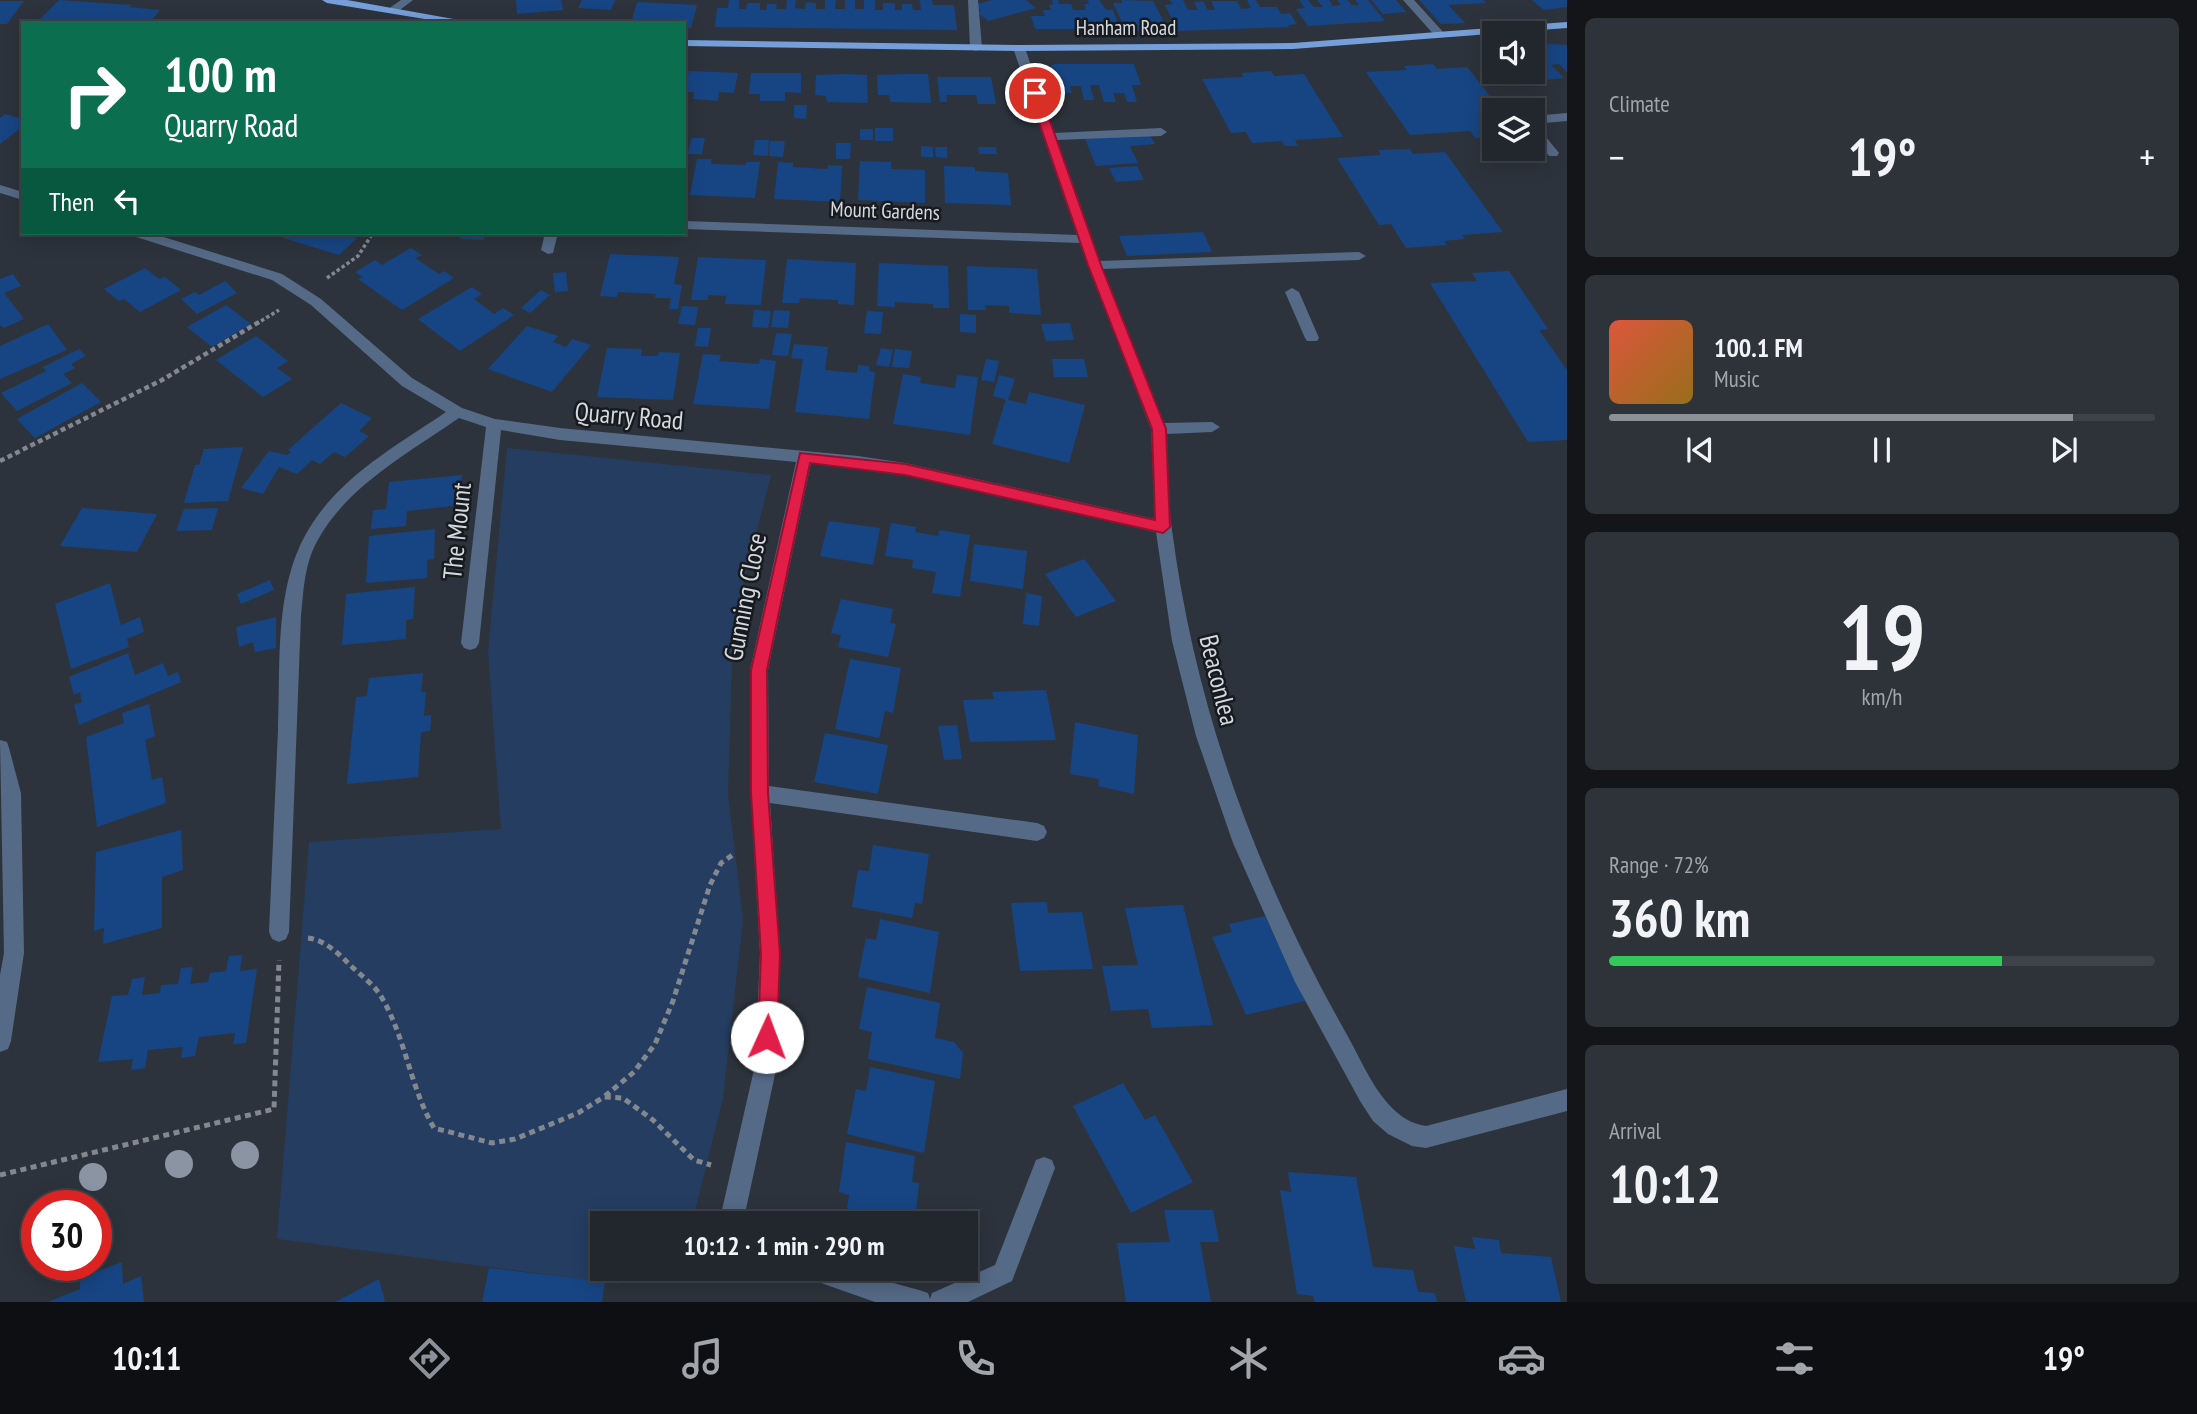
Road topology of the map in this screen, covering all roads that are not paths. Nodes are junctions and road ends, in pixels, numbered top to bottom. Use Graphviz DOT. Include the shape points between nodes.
graph roads {
  1 [pos="327,0"];
  2 [pos="408,0"];
  3 [pos="972,0"];
  4 [pos="1408,0"];
  5 [pos="392,11"];
  6 [pos="458,21"];
  7 [pos="1567,24"];
  8 [pos="1440,34"];
  9 [pos="686,43"];
  10 [pos="976,48"];
  11 [pos="1019,48"];
  12 [pos="1567,117"];
  13 [pos="1545,119"];
  14 [pos="1161,132"];
  15 [pos="1050,137"];
  16 [pos="1545,143"];
  17 [pos="1553,153"];
  18 [pos="0,189"];
  19 [pos="21,195"];
  20 [pos="686,225"];
  21 [pos="144,235"];
  22 [pos="551,235"];
  23 [pos="1085,239"];
  24 [pos="548,250"];
  25 [pos="1359,256"];
  26 [pos="1094,265"];
  27 [pos="1292,292"];
  28 [pos="1312,338"];
  29 [pos="457,412"];
  30 [pos="494,424"];
  31 [pos="1212,428"];
  32 [pos="1159,429"];
  33 [pos="805,457"];
  34 [pos="1163,527"];
  35 [pos="470,643"];
  36 [pos="0,748"];
  37 [pos="760,793"];
  38 [pos="1038,832"];
  39 [pos="279,932"];
  40 [pos="0,1041"];
  41 [pos="1567,1100"];
  42 [pos="1044,1168"];
  43 [pos="734,1211"];
  44 [pos="843,1281"];
  45 [pos="919,1302"];
  46 [pos="941,1302"];
  1 -- 5 [label="main road"];
  2 -- 5 [label="street"];
  3 -- 10 [label="street"];
  4 -- 8 [label="street"];
  5 -- 6 [label="main road"];
  7 -- 8 [label="main road, Hanham Road"];
  8 -- 11 [label="main road, Hanham Road" via="1293,46"];
  9 -- 10 [label="main road, Hanham Road"];
  10 -- 11 [label="main road, Hanham Road"];
  11 -- 15 [label="street, Beaconlea"];
  12 -- 13 [label="street"];
  14 -- 15 [label="street"];
  15 -- 23 [label="street, Beaconlea"];
  16 -- 17 [label="street"];
  18 -- 19 [label="street"];
  20 -- 23 [label="street, Mount Gardens"];
  21 -- 29 [label="street, Quarry Road" via="277,277 407,382"];
  22 -- 24 [label="street"];
  23 -- 26 [label="street, Beaconlea"];
  25 -- 26 [label="street"];
  26 -- 32 [label="street, Beaconlea"];
  27 -- 28 [label="street"];
  29 -- 30 [label="street, Quarry Road"];
  29 -- 39 [label="street" via="344,495 324,519 299,565 292,616"];
  30 -- 33 [label="street, Quarry Road"];
  30 -- 35 [label="street, The Mount"];
  31 -- 32 [label="street"];
  32 -- 34 [label="street, Beaconlea"];
  33 -- 34 [label="street, Quarry Road" via="905,470"];
  33 -- 37 [label="street, Gunning Close" via="759,670"];
  34 -- 41 [label="street, Beaconlea" via="1181,641 1205,736 1243,843 1302,975 1381,1113 1412,1135 1426,1137"];
  36 -- 40 [label="street" via="12,793 14,953"];
  37 -- 38 [label="street"];
  37 -- 43 [label="street, Gunning Close" via="770,954 766,1065"];
  42 -- 46 [label="street" via="1004,1273"];
  44 -- 45 [label="street"];
}
